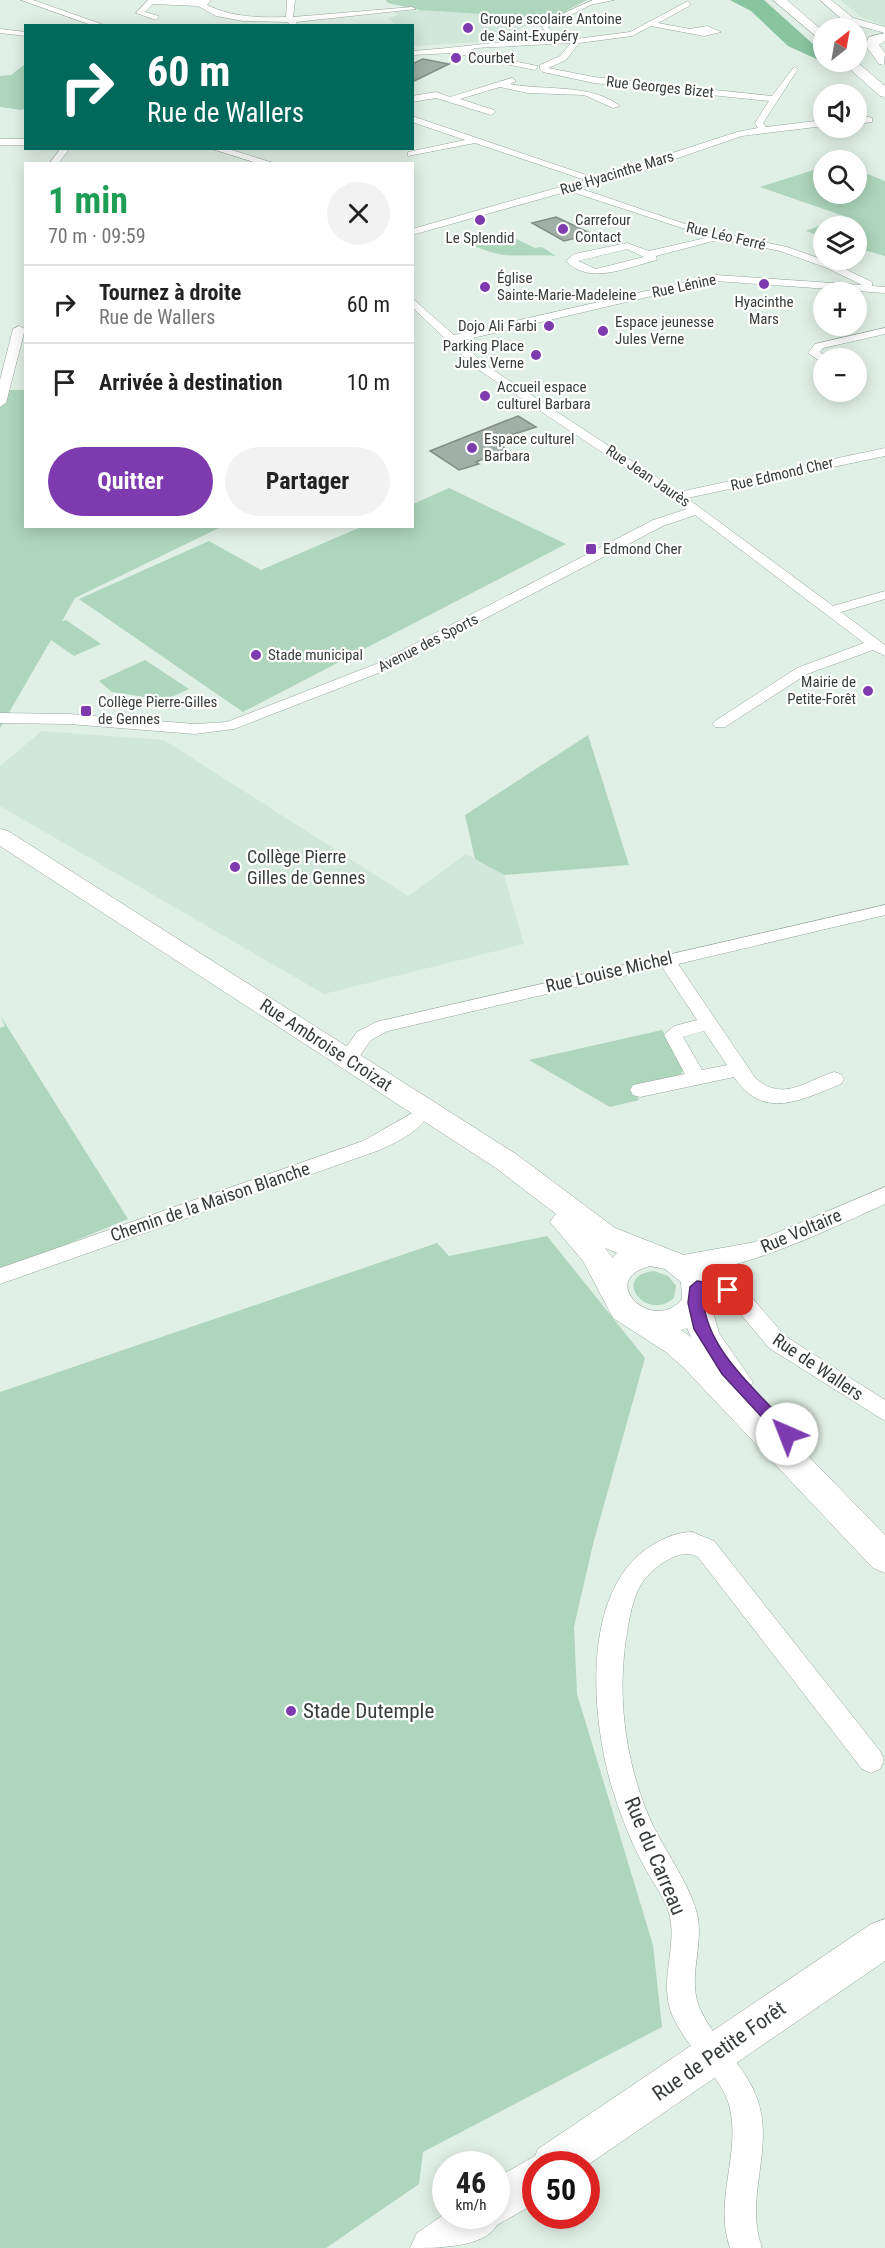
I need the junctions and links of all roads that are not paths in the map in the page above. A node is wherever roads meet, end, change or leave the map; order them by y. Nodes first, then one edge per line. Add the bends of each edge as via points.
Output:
1 (25, 0) edge
2 (291, 0) edge
3 (610, 0) edge
4 (668, 0) edge
5 (779, 0) edge
6 (794, 0) edge
7 (834, 0) edge
8 (152, 1) edge
9 (205, 2) edge
10 (820, 4) edge
11 (412, 9) dead end
12 (392, 10) junction
13 (156, 18) dead end
14 (816, 18) edge
15 (832, 18) edge
16 (250, 22) edge
17 (292, 22) edge
18 (390, 23) dead end
19 (97, 24) edge
20 (651, 24) junction
21 (813, 29) edge
22 (885, 29) edge
23 (693, 30) dead end
24 (0, 31) edge
25 (24, 34) edge
26 (885, 37) edge
27 (556, 40) junction
28 (576, 41) junction
29 (414, 51) edge
30 (459, 52) junction
31 (867, 53) edge
32 (867, 58) edge
33 (884, 62) edge
34 (540, 69) junction
35 (794, 69) dead end
36 (861, 72) edge
37 (885, 77) edge
38 (594, 80) junction
39 (501, 85) junction
40 (578, 92) junction
41 (885, 93) edge
42 (414, 98) edge
43 (452, 99) junction
44 (775, 99) junction
45 (616, 106) dead end
46 (491, 112) dead end
47 (414, 120) edge
48 (424, 123) junction
49 (813, 124) edge
50 (414, 126) edge
51 (763, 129) junction
52 (478, 140) junction
53 (0, 142) edge
54 (24, 142) edge
55 (448, 148) junction
56 (64, 150) edge
57 (220, 150) edge
58 (458, 153) dead end
59 (411, 154) dead end
60 (55, 162) edge
61 (266, 162) edge
62 (596, 181) junction
63 (569, 188) junction
64 (414, 231) edge
65 (722, 236) junction
66 (650, 254) junction
67 (884, 290) edge
68 (414, 303) edge
69 (18, 328) edge
70 (885, 331) edge
71 (452, 339) junction
72 (817, 348) edge
73 (0, 403) edge
74 (885, 452) edge
75 (678, 496) junction
76 (697, 510) junction
77 (885, 595) edge
78 (831, 611) junction
79 (880, 648) edge
80 (0, 718) edge
81 (44, 719) junction
82 (720, 724) dead end
83 (0, 726) edge
84 (0, 837) edge
85 (0, 850) edge
86 (885, 910) edge
87 (666, 959) junction
88 (709, 1023) junction
89 (347, 1059) junction
90 (739, 1069) junction
91 (697, 1078) junction
92 (834, 1079) dead end
93 (640, 1090) dead end
94 (416, 1118) junction
95 (885, 1195) edge
96 (650, 1256) junction
97 (679, 1263) junction
98 (0, 1276) edge
99 (611, 1281) junction
100 (696, 1295) junction
101 (642, 1321) junction
102 (885, 1412) edge
103 (885, 1535) edge
104 (885, 1558) edge
105 (871, 1760) dead end
106 (885, 1938) edge
107 (715, 2056) junction
108 (572, 2151) edge
109 (460, 2229) edge
110 (432, 2248) edge
111 (746, 2248) edge

1 - 19 street
2 - 17 street via 288,7
3 - 27 street via 588,3 543,26
4 - 20 street via 688,3
5 - 21 highway
6 - 14 highway
7 - 22 main road via 852,17
8 - 9 street
8 - 13 street via 140,13
9 - 16 street via 210,12
10 - 15 highway
10 - 22 main road via 846,19
11 - 12 street
12 - 17 street
12 - 18 street via 395,15 387,18
16 - 17 street
20 - 23 street
20 - 28 street via 634,34
24 - 25 street
26 - 33 highway via 874,40 872,45
27 - 28 street
27 - 30 street via 474,46
28 - 34 street via 562,59
29 - 30 street
30 - 34 street, Rue Georges Bizet
31 - 33 highway
32 - 37 highway
34 - 38 street, Rue Georges Bizet
34 - 39 street
35 - 44 street
36 - 41 highway
38 - 40 street
38 - 44 street, Rue Georges Bizet
39 - 40 street
39 - 43 street
40 - 45 street
42 - 43 street via 432,94
43 - 46 street
44 - 51 street via 759,123
47 - 48 street
48 - 50 street
48 - 52 street
49 - 51 street, Rue Hyacinthe Mars
51 - 62 street, Rue Hyacinthe Mars
52 - 55 street
52 - 62 street
53 - 54 street
55 - 58 street
55 - 59 street
56 - 60 street
57 - 61 street
62 - 63 street, Rue Hyacinthe Mars
63 - 64 street, Rue Hyacinthe Mars
63 - 65 street, Rue Léo Ferré
65 - 66 street
65 - 67 street, Rue Léo Ferré via 798,254
66 - 66 street via 653,256 649,260 596,272 571,260 624,246
67 - 71 street, Rue Lénine via 716,278
68 - 71 street, Rue Jean Jaurès
69 - 73 street
70 - 72 street
71 - 75 street, Rue Jean Jaurès via 480,366
74 - 75 street, Rue Edmond Cher
75 - 76 street, Rue Jean Jaurès
76 - 78 street, Rue Jean Jaurès
76 - 81 street, Avenue des Sports via 658,523 381,667 235,724 195,729
77 - 78 street
78 - 79 street, Rue Jean Jaurès
79 - 82 street via 802,671
80 - 81 street, Avenue des Sports
81 - 83 street
84 - 89 main road, Rue Ambroise Croizat
85 - 94 main road, Rue Ambroise Croizat
86 - 87 street, Rue Louise Michel
87 - 88 street
87 - 89 street, Rue Louise Michel via 383,1026 364,1036
88 - 90 street
88 - 91 street via 673,1035
89 - 96 main road, Rue Ambroise Croizat via 506,1161 605,1236
90 - 91 street
90 - 92 street via 753,1089 770,1098 787,1097
91 - 93 street
94 - 98 street, Chemin de la Maison Blanche via 390,1137 363,1149
94 - 99 main road, Rue Ambroise Croizat via 506,1175 558,1217 584,1242
95 - 97 street, Rue Voltaire via 750,1252 707,1262
96 - 97 main road
96 - 99 main road via 625,1263
97 - 100 main road via 689,1271
99 - 101 main road via 618,1305
100 - 101 main road via 689,1312 677,1319 664,1323
100 - 102 street, Rue de Wallers via 728,1290 742,1297 777,1342
100 - 103 main road via 699,1325 728,1370
101 - 104 main road via 695,1359
105 - 107 street, Rue du Carreau via 706,1549 690,1541 679,1542 637,1569 618,1610 614,1632 608,1690 612,1730 638,1823 682,1910 680,1981 684,2007
106 - 107 main road, Rue de Petite Forêt
107 - 108 main road, Rue de Petite Forêt
107 - 111 street, Rue du Carreau via 745,2109 747,2145 739,2227
109 - 110 main road

